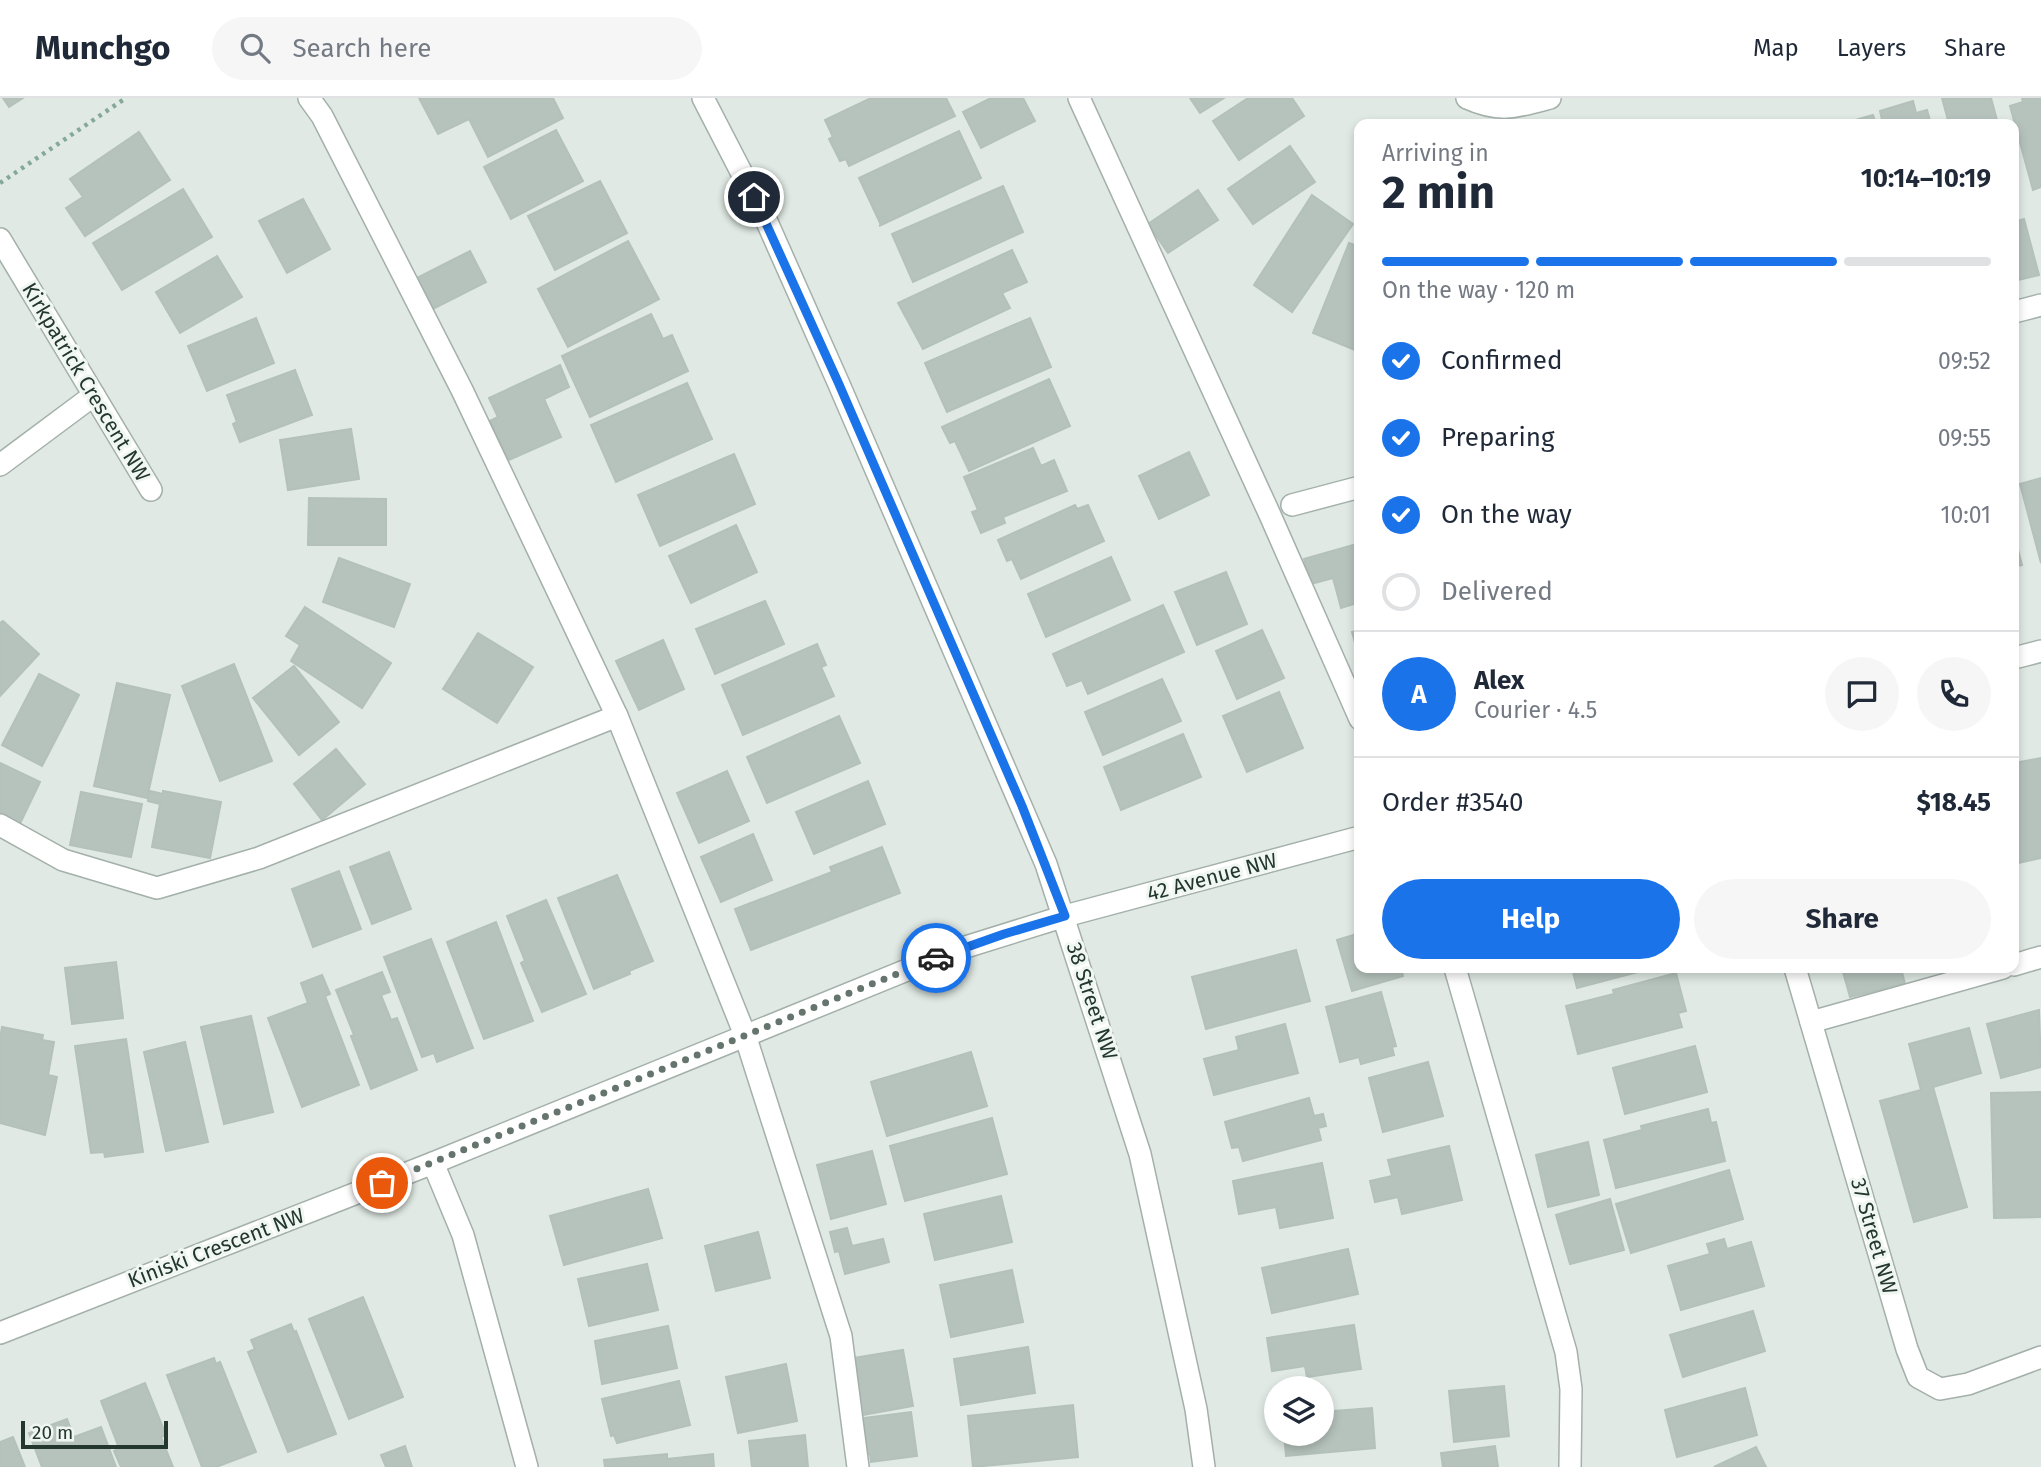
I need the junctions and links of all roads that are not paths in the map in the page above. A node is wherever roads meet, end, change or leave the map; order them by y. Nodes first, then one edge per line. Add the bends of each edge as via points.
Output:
1 (309, 98) edge
2 (703, 98) edge
3 (1079, 98) edge
4 (1468, 98) edge
5 (1550, 98) edge
6 (0, 239) edge
7 (2041, 305) edge
8 (2019, 311) edge
9 (94, 395) junction
10 (0, 465) edge
11 (1354, 488) edge
12 (150, 490) dead end
13 (1292, 505) dead end
14 (2041, 651) edge
15 (2019, 657) edge
16 (1354, 705) edge
17 (617, 716) junction
18 (0, 825) edge
19 (1354, 839) edge
20 (1065, 916) junction
21 (2041, 957) edge
22 (2019, 964) edge
23 (1456, 973) edge
24 (1796, 973) edge
25 (1985, 973) edge
26 (1811, 1022) junction
27 (745, 1035) junction
28 (433, 1163) junction
29 (0, 1333) edge
30 (2041, 1357) edge
31 (526, 1466) edge
32 (858, 1467) edge
33 (1204, 1467) edge
34 (1570, 1467) edge

1 - 17 street via 462,390
2 - 20 street, 38 Street NW via 833,370
3 - 16 street
4 - 5 street via 1494,108
6 - 9 street, Kirkpatrick Crescent NW
7 - 8 street
9 - 10 street
9 - 12 street, Kirkpatrick Crescent NW
11 - 13 street
14 - 15 street
17 - 18 street via 259,858 157,888 63,860
17 - 27 street
19 - 20 street, 42 Avenue NW
20 - 27 street, Kiniski Crescent NW via 956,950
20 - 33 street, 38 Street NW via 1140,1154
21 - 22 street
23 - 34 street via 1566,1352 1571,1389
24 - 26 street, 37 Street NW
25 - 26 street
26 - 30 street, 37 Street NW via 1918,1377 1940,1390
27 - 28 street, Kiniski Crescent NW
27 - 32 street via 841,1336
28 - 29 street, Kiniski Crescent NW
28 - 31 street via 463,1235

